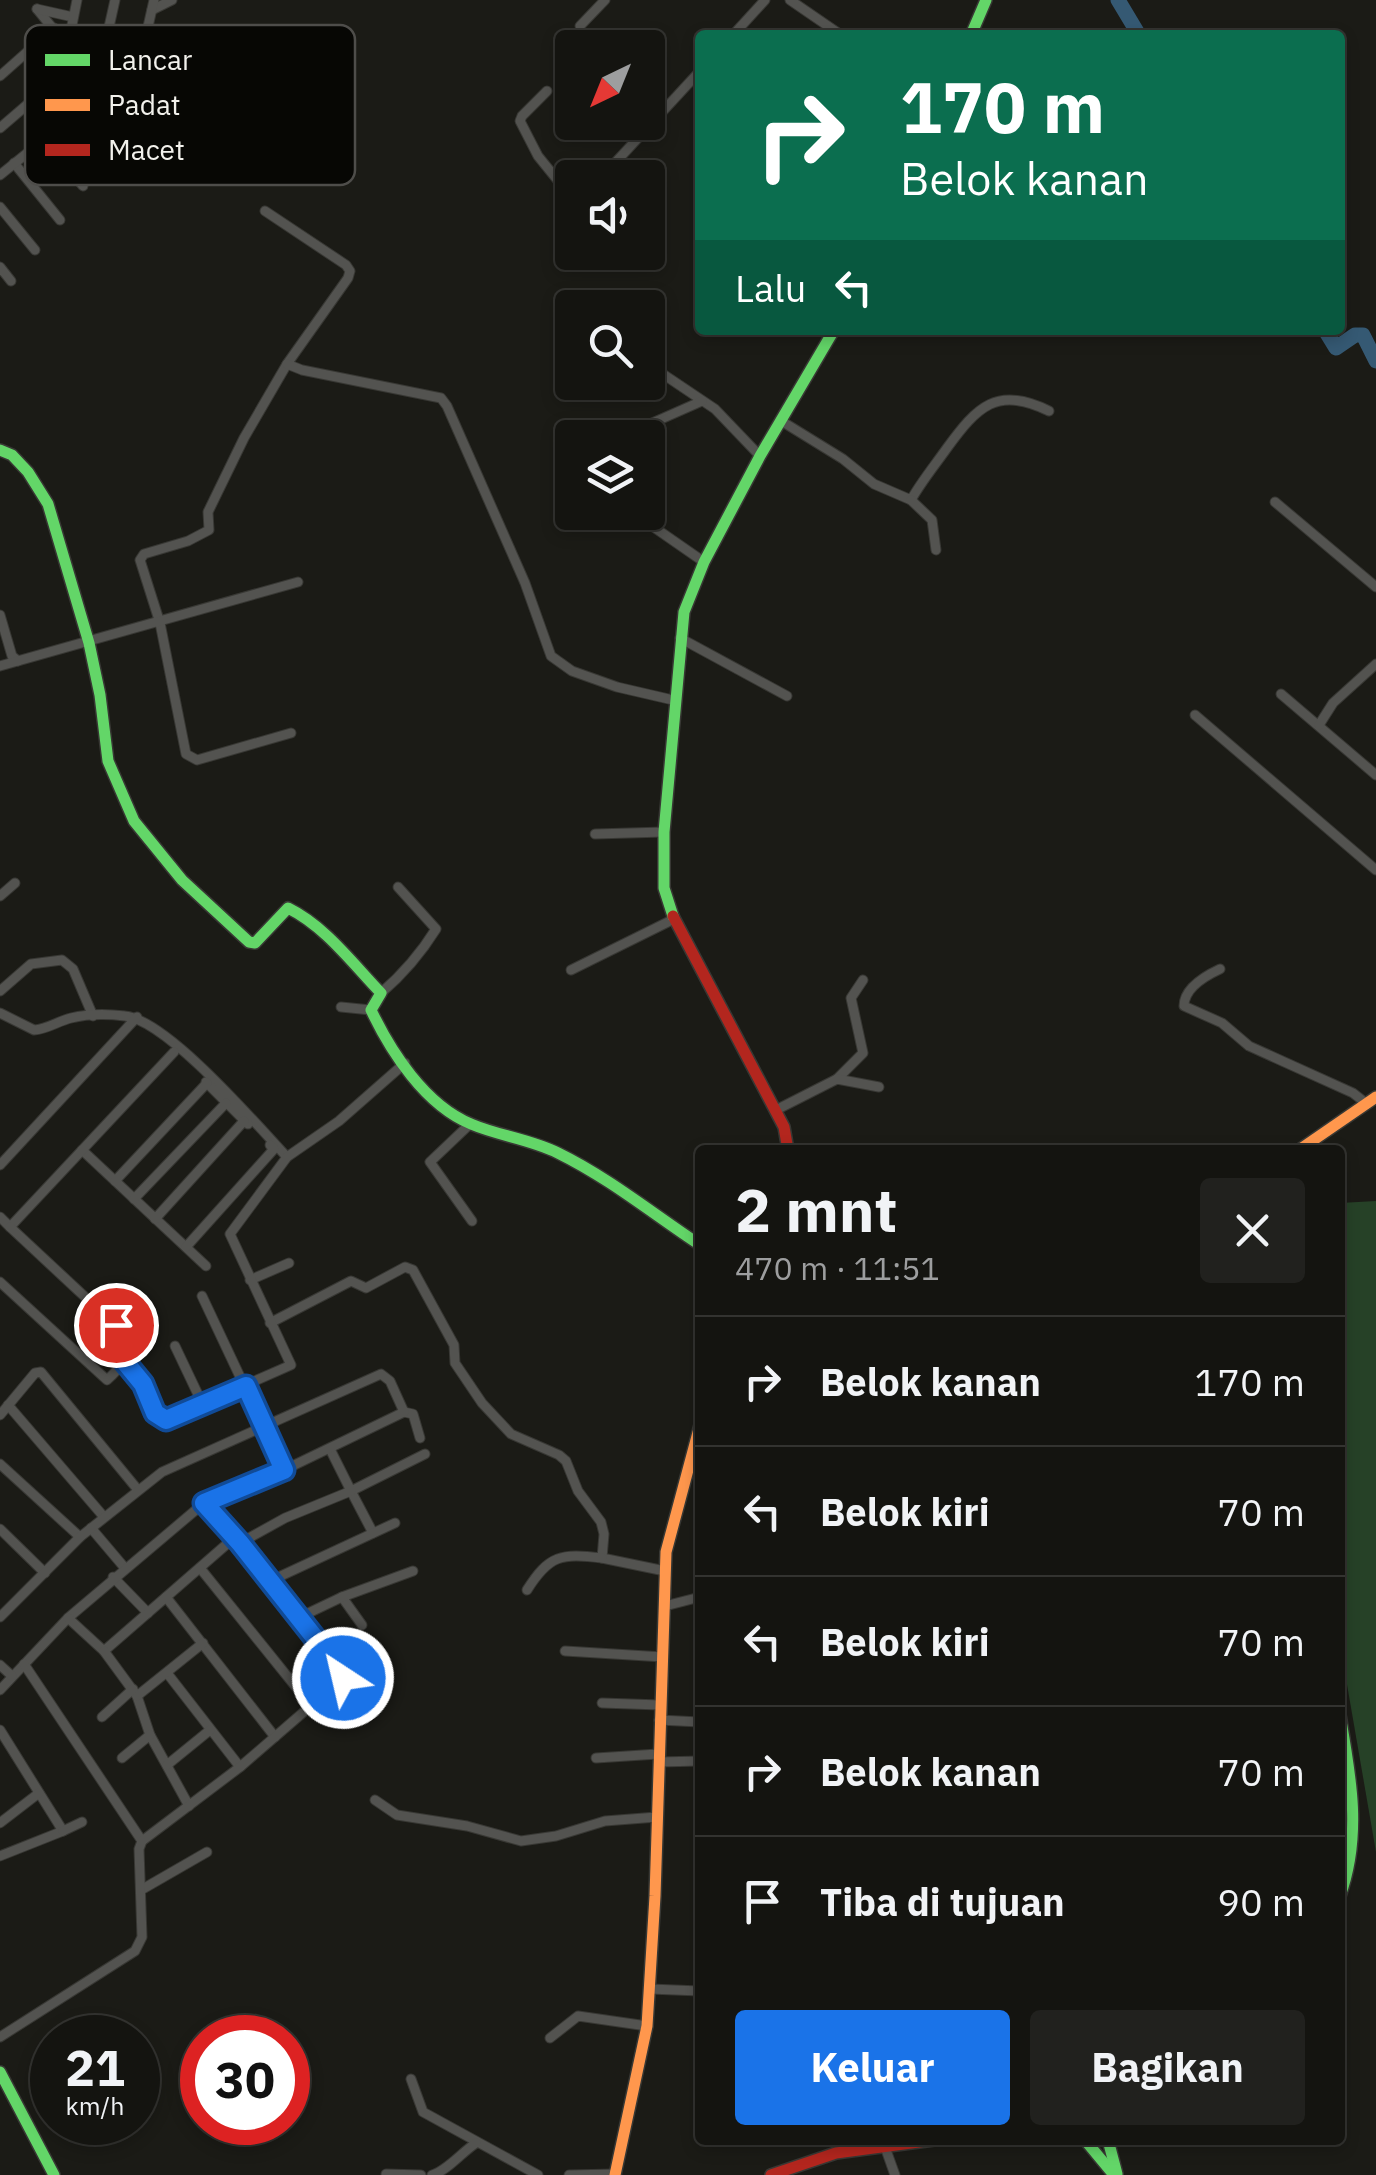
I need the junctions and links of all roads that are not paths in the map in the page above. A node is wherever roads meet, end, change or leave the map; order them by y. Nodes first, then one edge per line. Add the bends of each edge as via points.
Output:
1 (77, 0) edge
2 (115, 0) edge
3 (172, 0) edge
4 (605, 0) edge
5 (765, 0) edge
6 (790, 0) edge
7 (806, 0) edge
8 (986, 0) edge
9 (153, 5) edge
10 (812, 16) junction
11 (73, 17) junction
12 (51, 25) edge
13 (72, 25) edge
14 (109, 25) edge
15 (580, 26) dead end
16 (738, 30) edge
17 (833, 30) edge
18 (973, 30) edge
19 (25, 55) edge
20 (0, 76) edge
21 (695, 76) edge
22 (547, 91) dead end
23 (25, 106) edge
24 (0, 128) edge
25 (25, 154) edge
26 (618, 160) edge
27 (14, 163) junction
28 (0, 175) edge
29 (25, 177) edge
30 (555, 177) edge
31 (32, 185) edge
32 (0, 206) edge
33 (265, 211) dead end
34 (60, 220) dead end
35 (35, 250) dead end
36 (0, 267) edge
37 (11, 280) dead end
38 (831, 335) edge
39 (287, 364) junction
40 (665, 376) edge
41 (702, 401) junction
42 (1049, 411) dead end
43 (659, 420) edge
44 (783, 422) junction
45 (0, 450) edge
46 (760, 456) junction
47 (910, 500) junction
48 (1274, 502) dead end
49 (658, 530) edge
50 (936, 550) dead end
51 (704, 562) junction
52 (298, 582) dead end
53 (1376, 587) edge
54 (0, 616) edge
55 (160, 623) junction
56 (680, 638) junction
57 (90, 643) junction
58 (18, 661) junction
59 (1376, 664) edge
60 (0, 666) edge
61 (1281, 694) dead end
62 (786, 696) dead end
63 (674, 700) junction
64 (1196, 715) dead end
65 (1319, 724) junction
66 (291, 734) dead end
67 (1376, 775) edge
68 (664, 832) junction
69 (596, 834) dead end
70 (1376, 870) edge
71 (15, 883) dead end
72 (398, 887) dead end
73 (0, 896) edge
74 (674, 919) junction
75 (572, 970) dead end
76 (1220, 970) dead end
77 (863, 980) dead end
78 (0, 991) edge
79 (380, 993) junction
80 (342, 1008) dead end
81 (371, 1010) junction
82 (0, 1013) edge
83 (93, 1016) junction
84 (137, 1018) junction
85 (175, 1050) junction
86 (405, 1063) junction
87 (837, 1079) junction
88 (207, 1083) junction
89 (879, 1087) dead end
90 (1371, 1100) edge
91 (226, 1103) junction
92 (776, 1110) junction
93 (244, 1120) junction
94 (471, 1124) junction
95 (787, 1145) edge
96 (1306, 1145) edge
97 (82, 1150) junction
98 (287, 1157) junction
99 (0, 1165) edge
100 (115, 1181) junction
101 (134, 1199) junction
102 (0, 1217) edge
103 (155, 1219) junction
104 (472, 1222) dead end
105 (10, 1226) junction
106 (695, 1241) edge
107 (186, 1247) junction
108 (289, 1263) dead end
109 (206, 1266) dead end
110 (250, 1280) junction
111 (0, 1282) edge
112 (202, 1296) dead end
113 (270, 1323) junction
114 (175, 1346) dead end
115 (125, 1362) junction
116 (246, 1386) junction
117 (8, 1405) junction
118 (203, 1405) junction
119 (404, 1412) junction
120 (0, 1415) edge
121 (264, 1428) junction
122 (420, 1438) dead end
123 (330, 1448) junction
124 (695, 1453) edge
125 (424, 1454) dead end
126 (0, 1464) edge
127 (284, 1470) junction
128 (138, 1490) junction
129 (351, 1491) junction
130 (204, 1503) junction
131 (104, 1517) junction
132 (395, 1524) dead end
133 (91, 1528) junction
134 (0, 1529) edge
135 (373, 1533) junction
136 (80, 1537) junction
137 (237, 1540) junction
138 (602, 1558) junction
139 (124, 1567) junction
140 (200, 1568) junction
141 (413, 1571) dead end
142 (665, 1571) junction
143 (45, 1573) junction
144 (113, 1577) junction
145 (270, 1581) junction
146 (527, 1590) dead end
147 (342, 1597) junction
148 (166, 1598) junction
149 (695, 1598) edge
150 (665, 1606) junction
151 (2, 1610) edge
152 (148, 1613) junction
153 (68, 1618) junction
154 (298, 1618) junction
155 (362, 1625) dead end
156 (203, 1643) junction
157 (104, 1651) junction
158 (564, 1652) dead end
159 (663, 1657) junction
160 (0, 1664) edge
161 (24, 1664) junction
162 (166, 1674) junction
163 (12, 1676) junction
164 (0, 1690) edge
165 (135, 1693) junction
166 (602, 1702) dead end
167 (660, 1705) junction
168 (312, 1708) junction
169 (102, 1716) dead end
170 (659, 1720) junction
171 (695, 1722) edge
172 (0, 1730) edge
173 (210, 1730) junction
174 (150, 1735) junction
175 (275, 1737) junction
176 (1345, 1745) edge
177 (122, 1758) dead end
178 (596, 1758) dead end
179 (658, 1758) junction
180 (695, 1760) edge
181 (167, 1765) junction
182 (240, 1767) junction
183 (39, 1792) junction
184 (375, 1800) dead end
185 (189, 1806) junction
186 (656, 1816) junction
187 (82, 1822) dead end
188 (0, 1823) edge
189 (63, 1831) junction
190 (142, 1842) junction
191 (207, 1852) dead end
192 (0, 1856) edge
193 (1345, 1871) edge
194 (141, 1890) junction
195 (650, 1989) junction
196 (695, 1991) edge
197 (648, 2026) junction
198 (0, 2037) edge
199 (550, 2038) dead end
200 (0, 2072) edge
201 (411, 2079) dead end
202 (476, 2143) junction
203 (899, 2145) edge
204 (1089, 2145) edge
205 (1109, 2145) edge
206 (885, 2147) junction
207 (386, 2174) edge
208 (615, 2174) edge
209 (54, 2175) edge
210 (421, 2175) edge
211 (432, 2175) edge
212 (538, 2175) edge
213 (569, 2175) edge
214 (771, 2175) edge
215 (895, 2175) edge
216 (1116, 2175) edge

1 - 11 street
2 - 14 street
3 - 9 street
4 - 15 street
5 - 16 street
6 - 10 street
7 - 10 street
8 - 18 main road
10 - 17 street
11 - 12 street via 37,9
11 - 13 street
19 - 20 street
21 - 26 street
22 - 30 street via 522,116 522,125
23 - 24 street
25 - 27 street
27 - 28 street
27 - 29 street
31 - 34 street
32 - 35 street
33 - 39 street via 350,271
36 - 37 street
38 - 44 main road
39 - 55 street via 208,512 209,530 140,557
39 - 63 street via 440,398 551,656 572,671
40 - 41 street
41 - 43 street
41 - 46 street
42 - 47 street via 1018,398 978,410
44 - 46 main road
44 - 47 street via 874,484
45 - 57 main road via 12,454 48,504
46 - 51 main road
47 - 50 street via 932,520
48 - 53 street
49 - 51 street
51 - 56 main road
52 - 55 street
54 - 58 street
55 - 57 street
55 - 66 street via 189,758
56 - 62 street
56 - 63 main road
57 - 58 street
57 - 79 main road via 108,761 134,821 156,851 248,942 262,938 282,912 295,910
58 - 60 street
59 - 65 street
61 - 65 street
63 - 68 main road
64 - 70 street
65 - 67 street
68 - 69 street
68 - 74 main road via 664,888
71 - 73 street
72 - 79 street via 436,929
74 - 75 street
74 - 92 main road
76 - 90 street via 1201,978 1184,1006 1222,1023 1249,1046
77 - 87 street via 851,998 862,1053
78 - 83 street via 31,964 62,960 73,969
79 - 81 main road
80 - 81 street
81 - 86 main road
82 - 83 street via 34,1030
83 - 84 street
84 - 85 street
84 - 99 street
85 - 88 street
85 - 97 street
85 - 98 street
86 - 94 main road via 444,1108
86 - 98 street
87 - 89 street
87 - 92 street
88 - 91 street
88 - 100 street
90 - 96 main road
91 - 93 street
91 - 101 street
92 - 95 main road
93 - 103 street
93 - 107 street via 274,1149
94 - 104 street via 430,1162
94 - 106 main road via 560,1154
97 - 100 street
97 - 105 street
98 - 110 street via 230,1234
100 - 101 street
101 - 103 street
102 - 105 street
103 - 107 street
105 - 115 street via 128,1337
107 - 109 street
108 - 110 street
110 - 113 street
111 - 115 street via 107,1380
112 - 116 street
113 - 116 street via 290,1365
113 - 138 street via 351,1281 366,1288 405,1267 413,1270 482,1404 511,1434 566,1461 600,1522
114 - 118 street
115 - 118 street via 166,1420
116 - 118 street
116 - 121 street
117 - 120 street
117 - 128 street via 42,1372
117 - 131 street
119 - 121 street via 381,1374
119 - 122 street via 413,1414
119 - 123 street
121 - 127 street
121 - 128 street via 162,1472
123 - 127 street
123 - 129 street
124 - 142 main road
125 - 129 street
126 - 136 street
127 - 130 street
128 - 131 street
129 - 135 street
129 - 137 street
130 - 137 street
130 - 139 street
131 - 133 street
132 - 135 street
133 - 136 street
133 - 139 street
134 - 143 street
135 - 145 street
136 - 143 street
137 - 140 street
137 - 145 street
138 - 142 street
138 - 146 street via 569,1554 542,1565
139 - 144 street
140 - 148 street
140 - 168 street
141 - 147 street
142 - 150 main road
143 - 151 street
144 - 152 street
144 - 153 street
145 - 154 street
147 - 154 street
147 - 155 street
148 - 152 street
148 - 156 street
149 - 150 street
150 - 159 main road
152 - 157 street
153 - 157 street
153 - 161 street
154 - 168 street via 343,1674
156 - 162 street
156 - 175 street
157 - 165 street
158 - 159 street
159 - 167 main road
160 - 163 street
161 - 163 street
161 - 190 street
162 - 165 street
162 - 173 street
163 - 164 street
165 - 169 street
165 - 174 street
166 - 167 street
167 - 170 main road
168 - 175 street
170 - 171 street
170 - 179 main road
172 - 183 street
173 - 181 street
173 - 182 street
174 - 177 street
174 - 181 street
175 - 182 street
176 - 193 main road via 1354,1826
178 - 179 street
179 - 180 street
179 - 186 main road
181 - 185 street
182 - 185 street
183 - 188 street
183 - 189 street
184 - 186 street via 397,1815 522,1841
185 - 190 street
186 - 195 main road
187 - 189 street
189 - 192 street
190 - 194 street
191 - 194 street
194 - 198 street via 138,1948
195 - 196 street
195 - 197 main road
197 - 199 street via 578,2016
197 - 208 main road
200 - 209 main road
201 - 202 street via 423,2112
202 - 211 street
202 - 212 street
203 - 206 main road
204 - 216 main road
205 - 216 main road
206 - 214 main road via 809,2160
206 - 215 street
207 - 210 street
208 - 213 street

